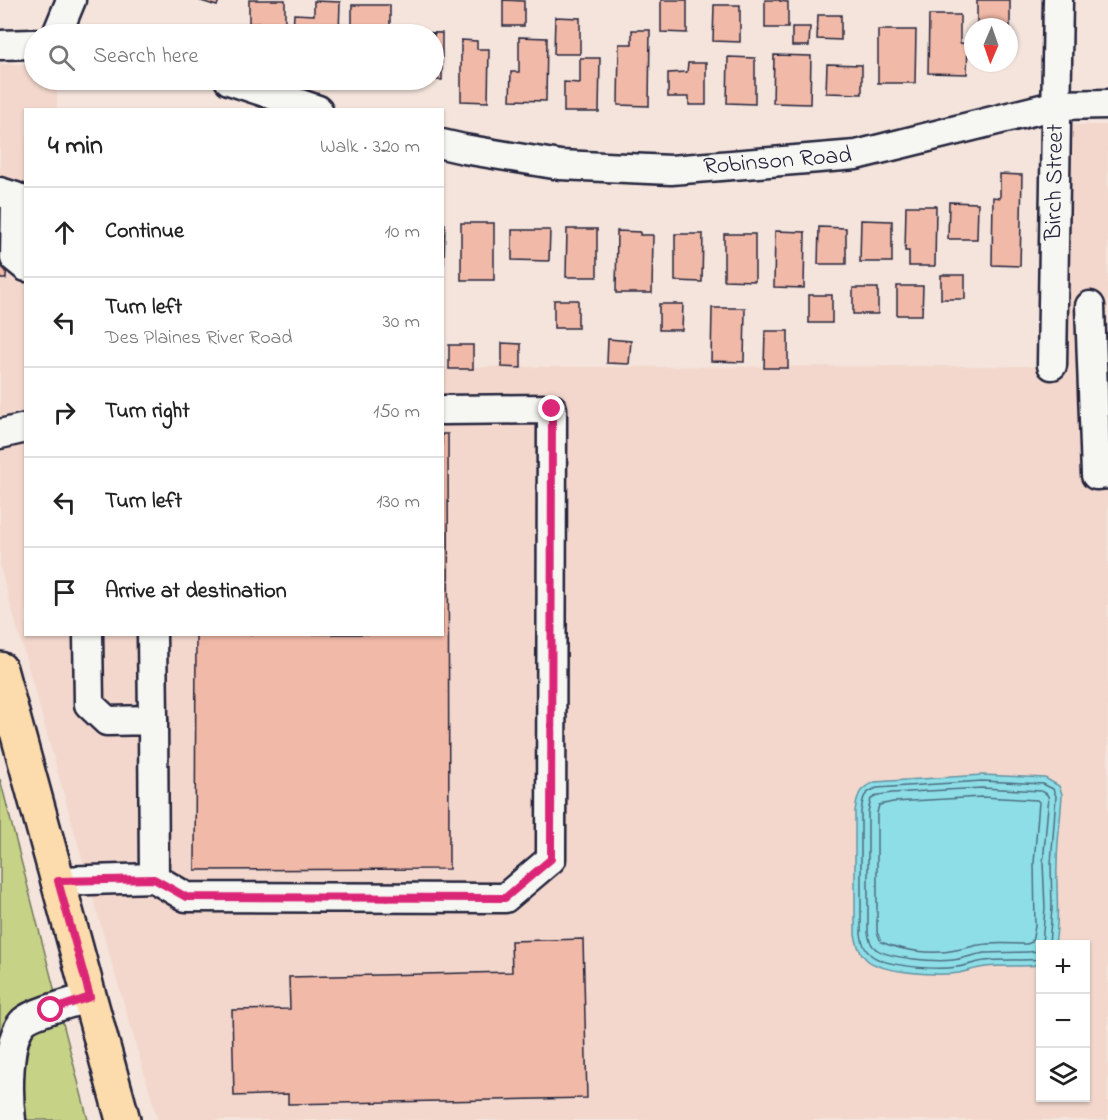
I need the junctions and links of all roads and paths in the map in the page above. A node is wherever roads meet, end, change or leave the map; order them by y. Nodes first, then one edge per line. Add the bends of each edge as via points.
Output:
1 (71, 0) edge
2 (1058, 0) edge
3 (61, 24) edge
4 (24, 44) edge
5 (0, 45) edge
6 (259, 90) edge
7 (1108, 104) edge
8 (1057, 105) junction
9 (312, 108) edge
10 (444, 144) edge
11 (0, 192) edge
12 (24, 265) edge
13 (1099, 305) edge
14 (1053, 306) junction
15 (1052, 365) dead end
16 (444, 410) edge
17 (24, 428) edge
18 (0, 434) edge
19 (1108, 474) edge
20 (88, 636) edge
21 (152, 636) edge
22 (0, 669) edge
23 (153, 720) junction
24 (154, 879) junction
25 (58, 881) junction
26 (90, 997) junction
27 (11, 1120) edge
28 (123, 1120) edge

1 - 3 street
2 - 8 street, Birch Street
4 - 5 street
6 - 9 street
7 - 8 street, Robinson Road
8 - 10 street, Robinson Road via 856,155 671,170 560,165
8 - 14 street, Birch Street
11 - 12 street via 16,197 15,258
13 - 14 street
13 - 19 street via 1096,474
14 - 15 street, Birch Street
16 - 24 street via 552,409 551,859 505,898 186,897
17 - 18 street
20 - 23 street via 89,704 107,721
21 - 23 street
22 - 25 main road
23 - 24 street
24 - 25 street
25 - 26 main road
26 - 27 street via 25,1020 17,1030 10,1066
26 - 28 main road

